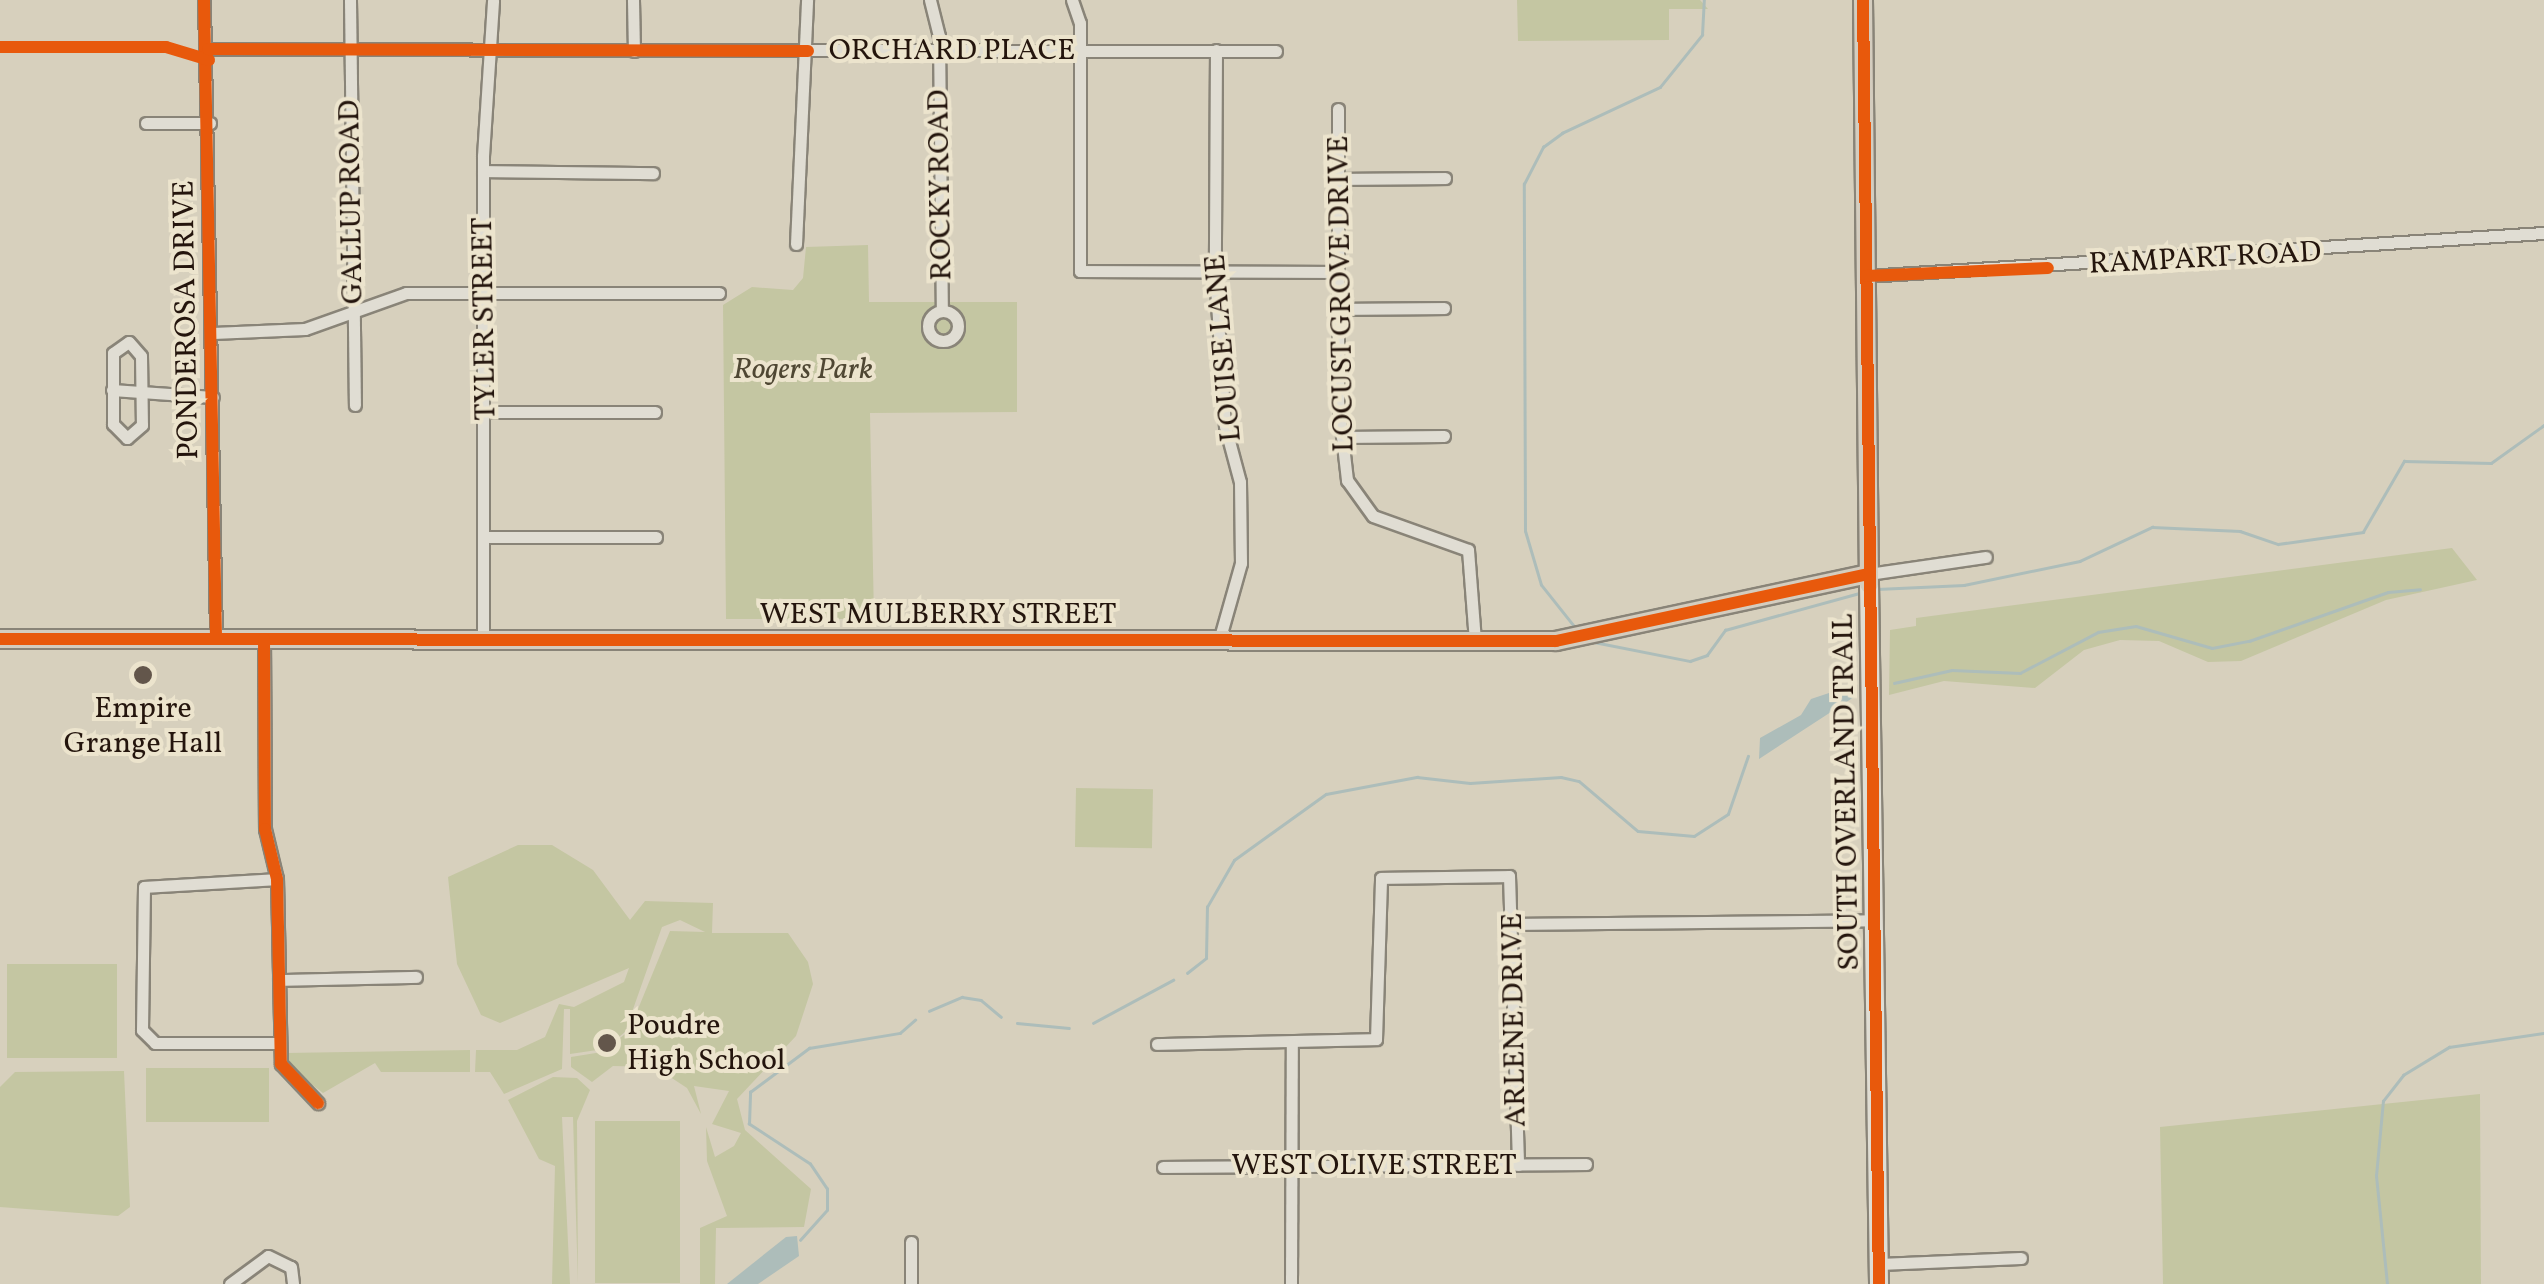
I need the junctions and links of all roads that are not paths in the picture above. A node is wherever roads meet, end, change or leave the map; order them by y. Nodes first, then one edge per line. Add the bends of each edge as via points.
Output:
1 (204, 0) edge
2 (350, 0) edge
3 (493, 0) edge
4 (632, 0) edge
5 (807, 0) edge
6 (930, 0) edge
7 (1072, 0) edge
8 (1863, 0) edge
9 (208, 49) junction
10 (350, 49) junction
11 (493, 50) junction
12 (939, 50) junction
13 (1216, 50) junction
14 (1276, 50) dead end
15 (634, 51) junction
16 (808, 51) junction
17 (1080, 51) junction
18 (1338, 109) dead end
19 (210, 123) junction
20 (146, 124) dead end
21 (483, 171) junction
22 (654, 172) dead end
23 (1445, 178) dead end
24 (1338, 179) junction
25 (2544, 233) edge
26 (796, 244) dead end
27 (1215, 272) junction
28 (1337, 272) junction
29 (1866, 276) junction
30 (486, 292) junction
31 (720, 292) dead end
32 (1444, 308) dead end
33 (1337, 309) junction
34 (354, 310) junction
35 (942, 310) dead end
36 (212, 333) junction
37 (112, 390) junction
38 (141, 390) junction
39 (214, 396) junction
40 (355, 405) dead end
41 (486, 412) junction
42 (656, 412) dead end
43 (1444, 436) dead end
44 (1342, 437) junction
45 (488, 537) junction
46 (656, 538) dead end
47 (1986, 558) dead end
48 (1869, 585) junction
49 (0, 639) edge
50 (216, 639) junction
51 (264, 640) junction
52 (483, 640) junction
53 (1219, 640) junction
54 (1475, 641) junction
55 (276, 879) junction
56 (1875, 920) junction
57 (1514, 924) junction
58 (416, 977) dead end
59 (279, 980) junction
60 (279, 1043) junction
61 (1157, 1044) dead end
62 (1292, 1044) junction
63 (318, 1103) dead end
64 (1586, 1164) dead end
65 (1518, 1165) junction
66 (1294, 1166) junction
67 (1163, 1167) dead end
68 (911, 1242) dead end
69 (2021, 1258) dead end
70 (1879, 1264) junction
71 (230, 1284) edge
72 (294, 1284) edge
73 (911, 1284) edge
74 (1290, 1284) edge
75 (1879, 1284) edge

1 - 9 street, PONDEROSA DRIVE
2 - 10 street, GALLUP ROAD
3 - 11 street, TYLER STREET
4 - 15 street
5 - 16 street
6 - 12 street, ROCKY ROAD
7 - 17 street
8 - 29 main road, SOUTH OVERLAND TRAIL
9 - 10 street, ORCHARD PLACE
9 - 19 street, PONDEROSA DRIVE
10 - 11 street, ORCHARD PLACE
10 - 34 street, GALLUP ROAD
11 - 15 street, ORCHARD PLACE
11 - 21 street, TYLER STREET
12 - 16 street, ORCHARD PLACE
12 - 17 street, ORCHARD PLACE
12 - 35 street, ROCKY ROAD
13 - 14 street, ORCHARD PLACE
13 - 17 street, ORCHARD PLACE
13 - 27 street, LOUISE LANE
15 - 16 street, ORCHARD PLACE
16 - 26 street via 794,158
17 - 27 street via 1080,271
18 - 24 street, LOCUST GROVE DRIVE
19 - 20 street
19 - 36 street, PONDEROSA DRIVE
21 - 22 street
21 - 30 street, TYLER STREET
23 - 24 street
24 - 28 street, LOCUST GROVE DRIVE
25 - 29 street, RAMPART ROAD
27 - 28 street
27 - 53 street, LOUISE LANE via 1224,426 1241,490 1241,571
28 - 33 street, LOCUST GROVE DRIVE
29 - 48 main road, SOUTH OVERLAND TRAIL
30 - 31 street
30 - 34 street via 396,294
30 - 41 street, TYLER STREET
32 - 33 street
33 - 44 street, LOCUST GROVE DRIVE
34 - 36 street via 305,329
34 - 40 street, GALLUP ROAD
36 - 39 street, PONDEROSA DRIVE
37 - 38 street
37 - 38 street via 113,354 125,342 140,351
37 - 38 street via 113,428 126,438 141,428
38 - 39 street
39 - 50 street, PONDEROSA DRIVE
41 - 42 street
41 - 45 street, TYLER STREET
43 - 44 street
44 - 54 street, LOCUST GROVE DRIVE via 1346,480 1362,508 1470,554
45 - 46 street
45 - 52 street, TYLER STREET
47 - 48 street, WEST MULBERRY STREET
48 - 54 main road, WEST MULBERRY STREET via 1591,636
48 - 56 main road, SOUTH OVERLAND TRAIL
49 - 50 main road, WEST MULBERRY STREET
50 - 51 main road, WEST MULBERRY STREET
51 - 52 main road, WEST MULBERRY STREET
51 - 55 street via 265,829
52 - 53 main road, WEST MULBERRY STREET
53 - 54 main road, WEST MULBERRY STREET
55 - 59 street
55 - 60 street via 144,887 142,1030 155,1043
56 - 57 street
56 - 70 main road, SOUTH OVERLAND TRAIL
57 - 62 street, ARLENE DRIVE via 1508,876 1381,878 1376,1039
57 - 65 street, ARLENE DRIVE
58 - 59 street
59 - 60 street
60 - 63 street via 287,1078
61 - 62 street
62 - 66 street
64 - 65 street, WEST OLIVE STREET
65 - 66 street, WEST OLIVE STREET
66 - 67 street, WEST OLIVE STREET
66 - 74 street
68 - 73 street
69 - 70 street
70 - 75 main road, SOUTH OVERLAND TRAIL
71 - 72 street via 268,1256 291,1267

